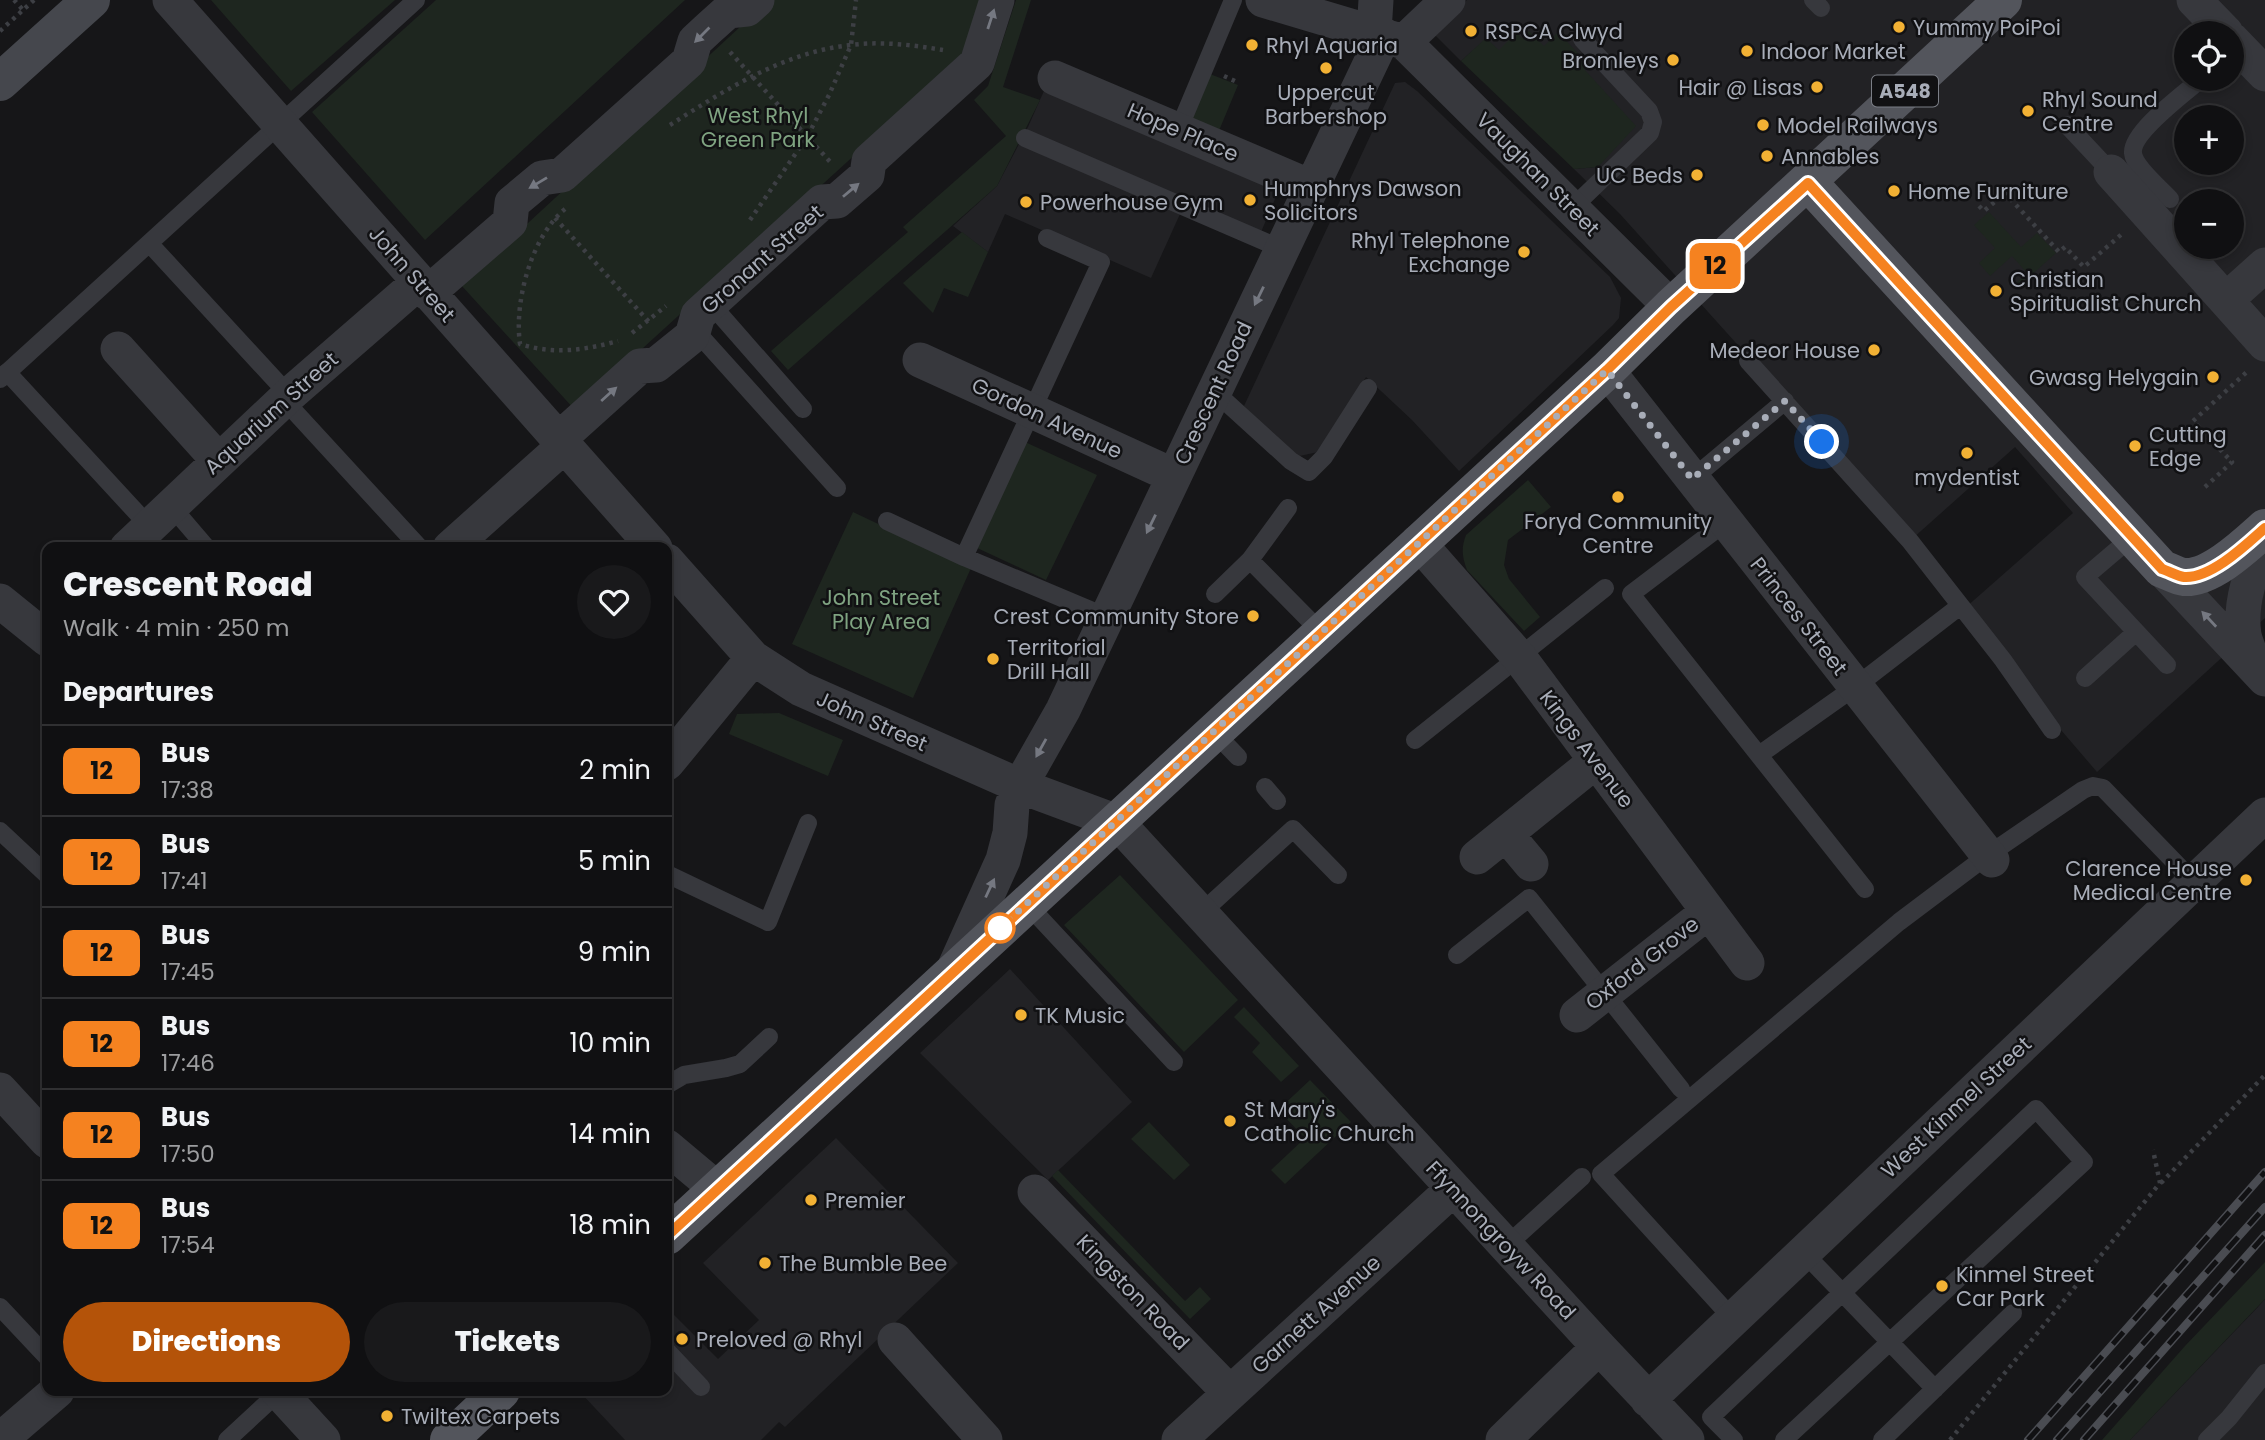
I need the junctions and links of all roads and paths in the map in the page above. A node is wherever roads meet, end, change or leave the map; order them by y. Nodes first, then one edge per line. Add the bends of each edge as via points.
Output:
1 (14, 0) edge
2 (34, 0) edge
3 (91, 0) edge
4 (170, 0) edge
5 (416, 0) edge
6 (856, 0) edge
7 (997, 0) edge
8 (1233, 0) edge
9 (1263, 0) edge
10 (1448, 0) edge
11 (2003, 0) edge
12 (2194, 0) edge
13 (23, 10) junction
14 (728, 10) edge
15 (2213, 21) edge
16 (1384, 27) edge
17 (0, 31) edge
18 (1582, 40) dead end
19 (851, 45) junction
20 (2244, 54) edge
21 (976, 63) junction
22 (2265, 74) edge
23 (751, 76) junction
24 (1055, 78) dead end
25 (0, 82) edge
26 (2188, 91) edge
27 (280, 124) junction
28 (2067, 125) dead end
29 (668, 127) dead end
30 (1178, 131) junction
31 (807, 137) junction
32 (1025, 138) dead end
33 (2111, 172) joint
34 (1808, 183) junction
35 (854, 187) junction
36 (1311, 187) junction
37 (529, 189) junction
38 (575, 200) dead end
39 (2159, 205) junction
40 (1979, 206) dead end
41 (1572, 208) junction
42 (555, 218) junction
43 (742, 229) dead end
44 (1047, 238) dead end
45 (149, 243) junction
46 (1282, 249) junction
47 (2265, 265) edge
48 (424, 288) junction
49 (675, 297) dead end
50 (2226, 300) junction
51 (1671, 307) junction
52 (648, 321) junction
53 (693, 327) junction
54 (631, 334) dead end
55 (621, 340) dead end
56 (118, 349) dead end
57 (2260, 355) edge
58 (920, 360) dead end
59 (1748, 361) dead end
60 (1607, 370) junction
61 (4, 376) edge
62 (1368, 388) dead end
63 (1214, 391) junction
64 (286, 397) junction
65 (1785, 401) junction
66 (803, 409) dead end
67 (1031, 410) junction
68 (561, 442) junction
69 (219, 461) junction
70 (1174, 476) junction
71 (1692, 479) junction
72 (2204, 487) dead end
73 (837, 488) dead end
74 (1288, 508) dead end
75 (887, 521) dead end
76 (1726, 522) junction
77 (149, 527) edge
78 (2265, 527) edge
79 (2132, 537) junction
80 (190, 542) edge
81 (415, 542) edge
82 (464, 542) edge
83 (650, 542) edge
84 (1418, 542) junction
85 (2265, 543) edge
86 (964, 557) junction
87 (1250, 560) junction
88 (672, 567) edge
89 (2162, 569) junction
90 (1605, 587) dead end
91 (1215, 594) dead end
92 (0, 601) edge
93 (1960, 606) junction
94 (1107, 617) junction
95 (42, 630) edge
96 (1321, 632) junction
97 (2136, 632) junction
98 (1519, 657) junction
99 (753, 658) junction
100 (2167, 665) dead end
101 (2260, 673) edge
102 (2085, 678) dead end
103 (1855, 687) junction
104 (2052, 730) dead end
105 (1415, 740) dead end
106 (1759, 755) junction
107 (672, 757) edge
108 (1596, 761) junction
109 (1020, 786) junction
110 (1265, 786) dead end
111 (1277, 801) dead end
112 (2265, 815) edge
113 (1117, 822) junction
114 (808, 823) dead end
115 (0, 831) edge
116 (1506, 834) junction
117 (1477, 857) dead end
118 (1990, 858) junction
119 (1531, 864) dead end
120 (42, 870) edge
121 (1338, 874) dead end
122 (672, 876) edge
123 (2194, 882) junction
124 (1865, 889) dead end
125 (1027, 904) junction
126 (1709, 912) junction
127 (1201, 913) junction
128 (1457, 956) dead end
129 (1747, 963) dead end
130 (952, 972) junction
131 (1604, 993) junction
132 (1577, 1015) dead end
133 (769, 1037) dead end
134 (1174, 1062) dead end
135 (2265, 1075) edge
136 (672, 1082) edge
137 (1681, 1089) dead end
138 (0, 1090) edge
139 (42, 1136) edge
140 (2153, 1150) dead end
141 (672, 1151) edge
142 (1582, 1177) dead end
143 (2160, 1184) junction
144 (718, 1189) junction
145 (1453, 1189) junction
146 (1035, 1192) dead end
147 (672, 1231) edge
148 (1506, 1245) junction
149 (1803, 1252) junction
150 (1842, 1292) junction
151 (0, 1307) edge
152 (2014, 1313) dead end
153 (1732, 1319) junction
154 (895, 1340) dead end
155 (1890, 1342) junction
156 (1599, 1347) junction
157 (42, 1352) edge
158 (672, 1357) edge
159 (2265, 1373) edge
160 (701, 1387) dead end
161 (1935, 1388) junction
162 (1230, 1393) junction
163 (51, 1396) edge
164 (275, 1396) edge
165 (283, 1396) edge
166 (496, 1396) edge
167 (2265, 1396) edge
168 (1648, 1400) junction
169 (2229, 1418) junction
170 (462, 1436) edge
171 (0, 1440) edge
172 (227, 1440) edge
173 (323, 1440) edge
174 (985, 1440) edge
175 (1180, 1440) edge
176 (1503, 1440) edge
177 (1687, 1440) edge
178 (1734, 1440) edge
179 (1784, 1440) edge
180 (1882, 1440) edge
181 (1950, 1440) edge
182 (2207, 1440) edge

1 - 13 path
2 - 13 path
3 - 25 main road
4 - 27 street, John Street
5 - 27 lane
6 - 19 path
21 -> 7 street
8 - 30 lane
9 - 16 street
10 - 16 street
11 - 34 main road, A548
12 - 15 street
13 - 17 path
14 - 23 path
14 -> 37 street via 695,41 689,61 562,175 542,178
16 - 36 street, Crescent Road
16 - 41 street, Vaughan Street
18 - 41 lane via 1649,111 1653,122 1650,133
19 - 21 path via 907,44 960,52
19 - 23 path via 794,59
19 - 31 path
20 - 22 street
21 - 35 street via 869,161 867,175
23 - 29 path
23 - 31 path
24 - 30 street, Hope Place
26 - 39 lane via 2138,135 2133,152
27 - 45 lane
27 - 48 street, John Street
28 - 33 lane
30 - 36 street, Hope Place
31 - 35 path
31 - 43 path
32 - 46 lane
33 - 39 street
34 - 51 main road, A548
34 - 79 main road
53 -> 35 street, Gronant Street via 822,202 837,201
36 - 46 street, Crescent Road
37 - 42 path
37 - 48 street, Aquarium Street via 512,203 510,222
38 - 42 path
39 - 40 path via 2084,267 2065,247 2059,252 2005,193 1984,211
39 - 50 street
41 - 51 street, Vaughan Street
42 - 52 path
42 - 55 path via 525,282 520,344 549,351 583,350
44 - 67 lane via 1101,262
45 - 61 lane
45 - 64 lane
46 -> 63 street, Crescent Road
47 - 50 street
48 - 64 street, Aquarium Street
48 - 68 street, John Street
49 - 52 path
50 - 57 street
51 - 60 main road, A548
52 - 53 path
52 - 54 path
53 - 66 lane
68 -> 53 street, Gronant Street via 640,366 656,365
53 - 73 lane
56 - 69 street
57 - 72 path via 2193,421 2232,462
58 - 67 street, Gordon Avenue
59 - 65 lane
60 - 71 street, Princes Street
60 - 84 main road, A548
61 - 77 lane
62 - 63 lane via 1324,457 1309,471 1291,461
63 - 70 street, Crescent Road
64 - 69 street, Aquarium Street
64 - 81 lane
65 - 71 lane
65 - 93 lane via 1910,541
67 - 70 street, Gordon Avenue
67 - 86 lane
68 - 82 street, Gronant Street
68 - 83 street, John Street
69 - 77 street, Aquarium Street
70 -> 94 street, Crescent Road
71 - 76 street, Princes Street
74 - 87 lane
75 - 86 lane
76 - 103 street, Princes Street
76 - 106 lane via 1631,594
77 - 80 lane
78 - 89 main road via 2238,552 2204,572 2184,577
79 - 89 main road
79 - 97 lane via 2085,577
84 - 96 main road, A548
84 - 98 street, Kings Avenue
85 - 101 street via 2255,560 2245,599 2244,634
86 - 94 lane
87 - 91 lane
87 - 96 lane
88 - 99 street, John Street
101 -> 89 street
90 - 98 lane
92 - 95 street
93 - 103 lane
93 - 104 lane
94 -> 109 street, Crescent Road
96 - 113 main road, A548 via 1226,744
97 - 100 lane
97 - 102 lane
98 - 105 lane
98 - 108 street, Kings Avenue
99 - 107 street
99 - 109 street, John Street via 801,689
103 - 106 lane
103 - 118 street, Princes Street
106 - 124 lane
108 - 116 street
108 - 126 street, Kings Avenue
109 - 113 street, John Street
130 -> 109 street, Crescent Road via 1003,860
110 - 111 lane
112 - 123 street, West Kinmel Street
113 - 125 main road, A548
113 - 127 street, Ffynnongroyw Road
114 - 122 lane via 768,922
115 - 120 lane
116 - 117 street
116 - 119 street
118 - 123 lane via 2093,786 2103,788
118 - 153 lane via 1899,922 1601,1174
121 - 127 lane via 1293,829
123 - 149 street, West Kinmel Street
125 - 130 main road, A548
125 - 134 lane
126 - 129 street, Kings Avenue
126 - 131 street, Oxford Grove
127 - 145 street, Ffynnongroyw Road
128 - 131 lane via 1529,898
130 - 144 main road, A548
131 - 132 street, Oxford Grove
131 - 137 lane
133 - 136 lane via 740,1064 684,1074
135 - 143 path
138 - 139 street
140 - 143 path
141 - 144 street
142 - 148 lane
143 - 181 path
144 - 147 main road, A548
145 - 148 street, Ffynnongroyw Road
145 - 162 street, Garnett Avenue
146 - 162 street, Kingston Road
148 - 156 street, Ffynnongroyw Road
149 - 150 lane
149 - 153 street, West Kinmel Street
150 - 155 lane
150 - 155 lane via 2036,1109 2084,1162
150 - 178 lane via 1711,1416
151 - 157 lane
152 - 161 lane
153 - 168 street, West Kinmel Street
154 - 174 street
155 - 161 lane
155 - 179 lane
156 - 168 street, Ffynnongroyw Road
156 - 176 street
158 - 160 lane
159 - 169 lane
161 - 180 lane
162 - 175 street, Garnett Avenue
163 - 171 street
164 - 172 lane
165 - 173 street
166 - 170 main road
167 - 169 lane
168 - 177 street, Ffynnongroyw Road
169 - 182 lane

